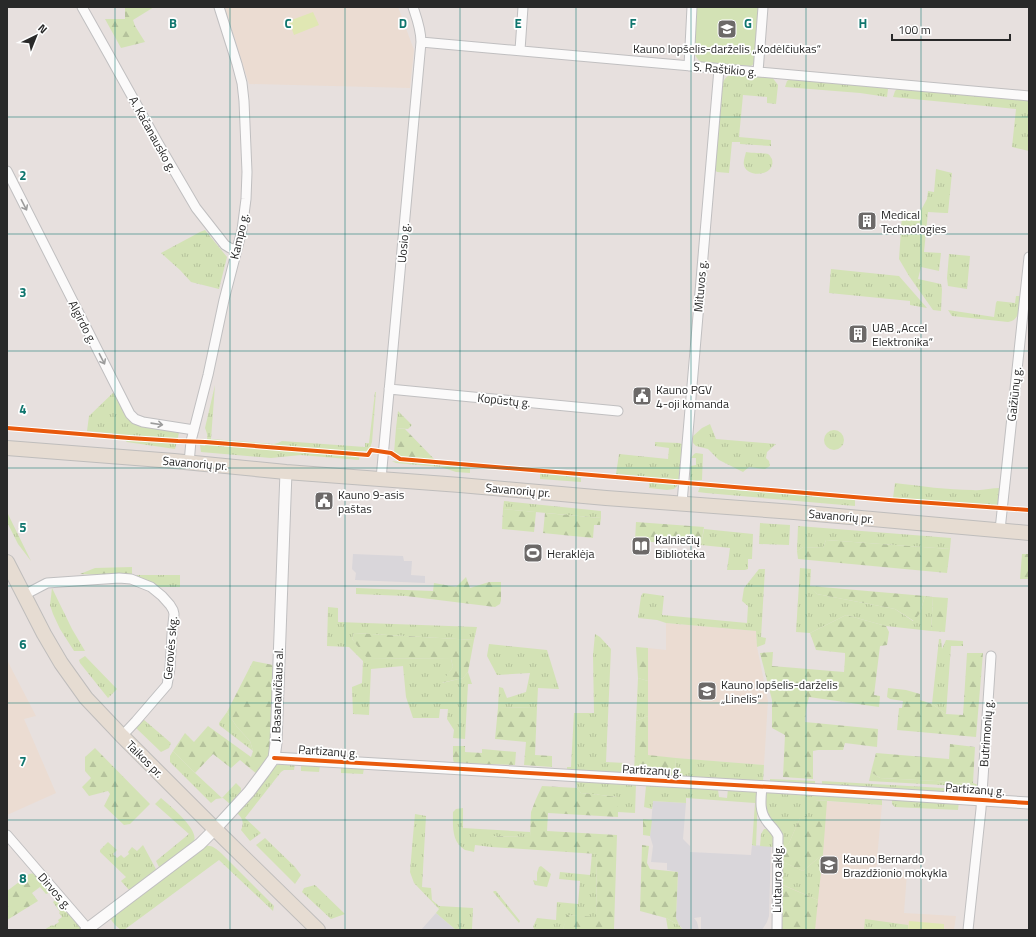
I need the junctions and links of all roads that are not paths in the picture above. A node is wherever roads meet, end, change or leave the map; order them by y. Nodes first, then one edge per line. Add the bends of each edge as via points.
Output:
1 (82, 7) edge
2 (219, 7) edge
3 (413, 7) edge
4 (523, 7) edge
5 (692, 7) edge
6 (763, 7) edge
7 (421, 42) junction
8 (520, 50) junction
9 (689, 66) junction
10 (719, 69) junction
11 (758, 72) junction
12 (1029, 96) edge
13 (7, 170) edge
14 (236, 250) junction
15 (1029, 258) edge
16 (1025, 321) edge
17 (390, 389) junction
18 (618, 411) dead end
19 (194, 430) junction
20 (7, 448) edge
21 (189, 463) junction
22 (286, 472) junction
23 (381, 479) junction
24 (682, 503) junction
25 (1000, 530) junction
26 (1029, 533) edge
27 (7, 562) edge
28 (24, 594) junction
29 (991, 656) dead end
30 (122, 736) junction
31 (274, 758) junction
32 (762, 786) junction
33 (981, 800) junction
34 (1029, 803) edge
35 (215, 829) junction
36 (7, 835) edge
37 (87, 929) edge
38 (318, 930) edge
39 (776, 930) edge
40 (968, 930) edge

1 - 14 street, A. Kačanausko g. via 196,208 225,245
2 - 14 street, Kampo g. via 237,64 244,101 246,198
3 - 7 street, Uosio g. via 421,32
4 - 8 street
5 - 9 street
6 - 11 street
7 - 8 street, S. Raštikio g.
7 - 17 street, Uosio g.
8 - 9 street, S. Raštikio g.
9 - 10 street, S. Raštikio g.
10 - 11 street, S. Raštikio g.
10 - 24 street, Mituvos g.
11 - 12 street, S. Raštikio g.
13 -> 19 street, Algirdo g. via 130,414 143,422
14 - 19 street, Kampo g.
15 - 16 street, Gaižiūnų g.
16 - 25 street, Gaižiūnų g.
17 - 18 street, Kopūstų g.
17 - 23 street, Uosio g.
19 - 21 street, Kampo g.
20 - 21 main road, Savanorių pr.
21 - 22 main road, Savanorių pr.
22 - 23 main road, Savanorių pr.
22 - 31 street, J. Basanavičiaus al.
23 - 24 main road, Savanorių pr.
24 - 25 main road, Savanorių pr.
25 - 26 main road, Savanorių pr.
27 - 28 main road, Taikos pr.
28 - 30 main road, Taikos pr. via 44,634 71,677 86,698
28 - 30 street, Gerovės skg. via 47,583 120,578 131,579 151,587 170,605 174,614 167,685
29 - 33 street, Butrimonių g.
30 - 35 main road, Taikos pr.
31 - 32 street, Partizanų g.
31 - 35 street, J. Basanavičiaus al. via 249,792
32 - 33 street, Partizanų g.
32 - 39 street, Liutauro aklg. via 761,810 778,836
33 - 34 street, Partizanų g.
33 - 40 street, Butrimonių g.
35 - 37 street, J. Basanavičiaus al. via 200,844
35 - 38 main road, Taikos pr.
36 - 37 street, Dirvos g.

